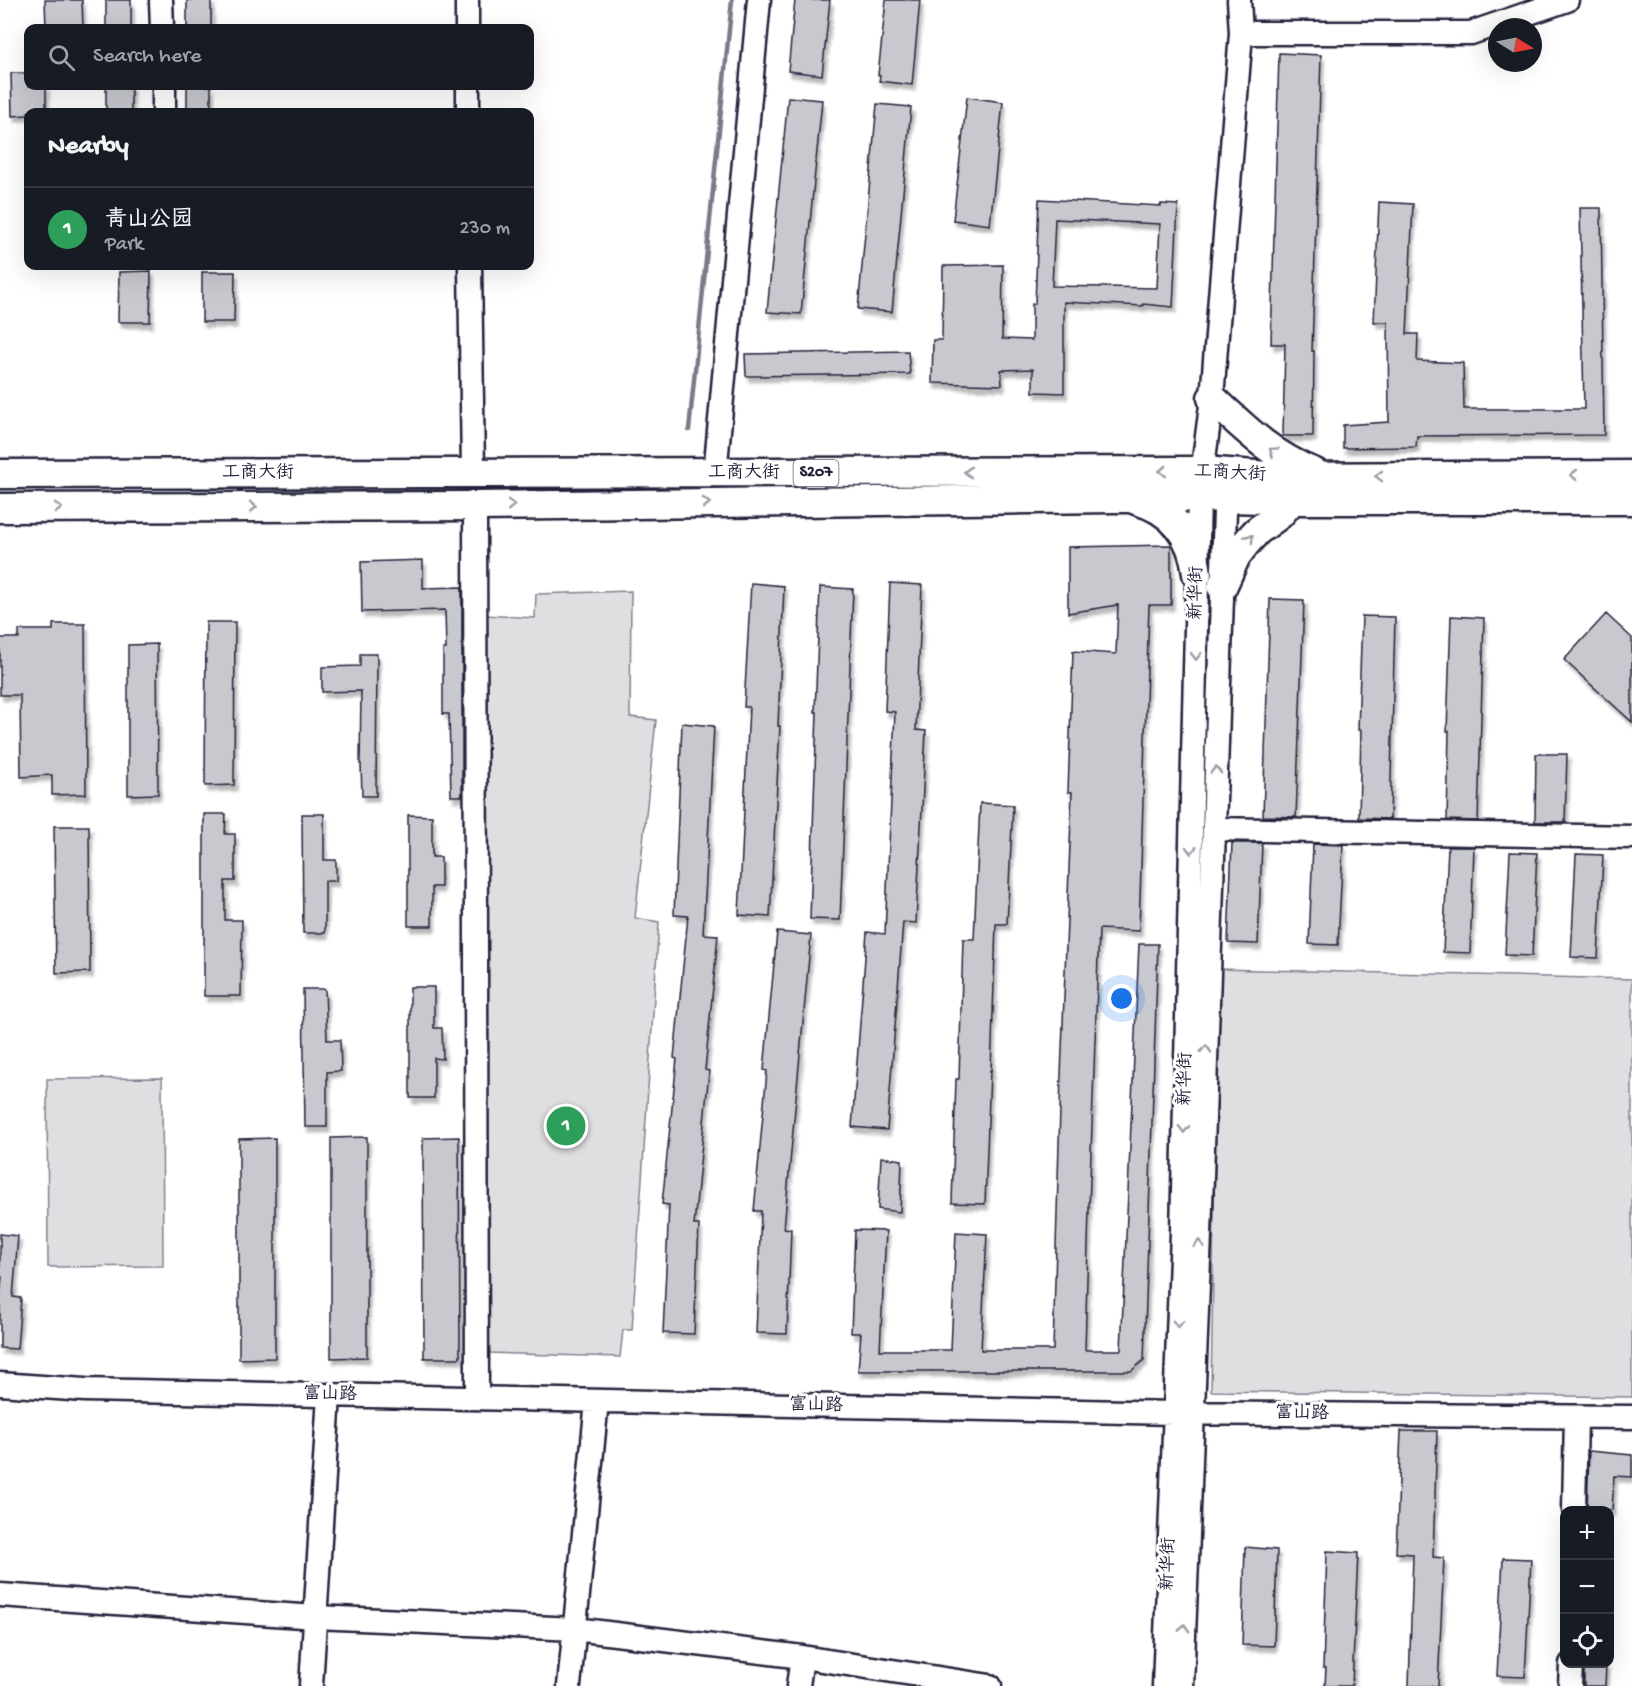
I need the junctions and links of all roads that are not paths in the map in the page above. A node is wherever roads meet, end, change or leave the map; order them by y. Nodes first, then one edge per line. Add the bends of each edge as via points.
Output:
1 (161, 0) edge
2 (467, 0) edge
3 (759, 0) edge
4 (1239, 0) edge
5 (1567, 0) edge
6 (162, 24) edge
7 (467, 24) edge
8 (1241, 33) junction
9 (164, 90) edge
10 (468, 90) edge
11 (164, 108) edge
12 (468, 108) edge
13 (470, 270) edge
14 (1212, 398) junction
15 (473, 472) junction
16 (0, 474) edge
17 (715, 474) junction
18 (1632, 475) edge
19 (1325, 477) junction
20 (1214, 485) junction
21 (1126, 498) junction
22 (1292, 500) junction
23 (1632, 500) edge
24 (475, 506) junction
25 (0, 508) edge
26 (1197, 574) junction
27 (1222, 587) junction
28 (1214, 830) junction
29 (1632, 837) edge
30 (0, 1384) edge
31 (329, 1395) junction
32 (477, 1398) junction
33 (597, 1401) junction
34 (1184, 1413) junction
35 (1576, 1416) junction
36 (1632, 1417) edge
37 (1574, 1506) edge
38 (0, 1595) edge
39 (316, 1617) junction
40 (575, 1629) junction
41 (802, 1657) junction
42 (1570, 1668) edge
43 (311, 1686) edge
44 (569, 1686) edge
45 (798, 1686) edge
46 (990, 1686) edge
47 (1164, 1686) edge
48 (1182, 1686) edge
49 (1570, 1686) edge

1 - 6 street
2 - 7 street
3 - 17 street
4 - 8 street
5 - 8 street via 1471,33
8 - 14 street
9 - 11 street
10 - 12 street
13 - 15 street
19 -> 14 main road via 1266,447
14 - 20 street
15 - 16 main road, 工商大街 / S207
15 - 17 main road, 工商大街 / S207
20 -> 17 main road, 工商大街 / S207
18 -> 19 main road, 工商大街 / S207
19 - 20 main road, 工商大街 / S207 via 1282,477
20 - 21 main road, 工商大街 / S207
20 - 22 main road, 工商大街 / S207
20 - 26 street, 新华街
20 - 27 street, 新华街
24 -> 21 main road, 工商大街 / S207
21 - 26 main road via 1156,508 1172,519 1192,549
22 - 23 main road, 工商大街 / S207
27 -> 22 main road via 1246,543
25 -> 24 main road, 工商大街 / S207
24 - 32 street
26 -> 34 street, 新华街 via 1182,1233
28 -> 27 street, 新华街
28 - 29 street
34 -> 28 street, 新华街
30 - 31 street, 富山路 via 86,1390
31 - 32 street, 富山路
31 - 39 street
32 - 33 street, 富山路
33 - 34 street, 富山路
33 - 40 street
34 - 35 street, 富山路
34 - 47 street, 新华街
48 -> 34 street, 新华街
35 - 36 street, 富山路
35 - 37 street
38 - 39 street
39 - 40 street
39 - 43 street
40 - 41 street
40 - 44 street
41 - 45 street
41 - 46 street
42 - 49 street

